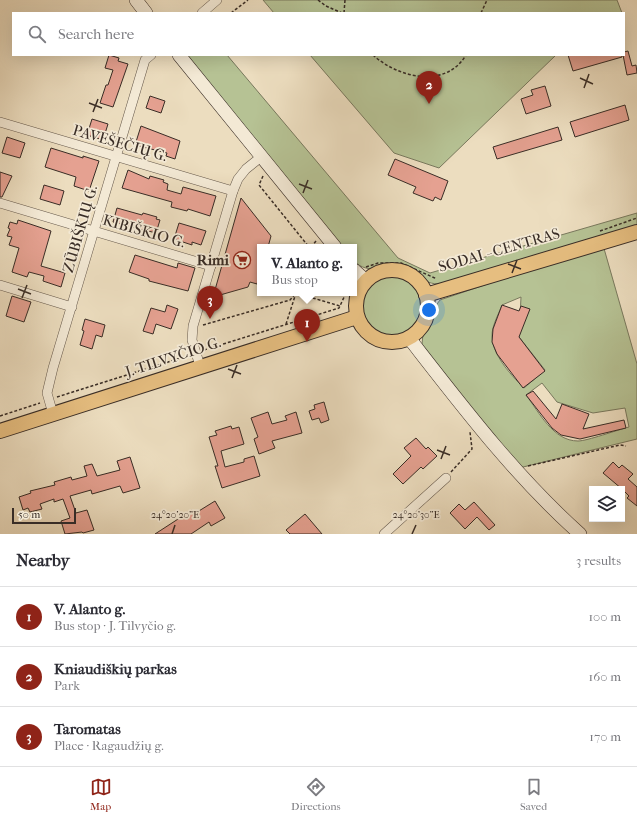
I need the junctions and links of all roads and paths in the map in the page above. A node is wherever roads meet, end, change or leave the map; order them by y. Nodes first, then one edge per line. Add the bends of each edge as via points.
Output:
1 (136, 0) edge
2 (217, 0) edge
3 (248, 0) edge
4 (318, 0) edge
5 (344, 0) edge
6 (487, 0) edge
7 (145, 12) edge
8 (203, 12) edge
9 (232, 12) edge
10 (341, 12) edge
11 (343, 12) edge
12 (482, 12) edge
13 (150, 56) edge
14 (180, 56) edge
15 (374, 56) edge
16 (465, 56) edge
17 (0, 122) edge
18 (116, 157) junction
19 (261, 157) junction
20 (264, 175) dead end
21 (233, 190) junction
22 (0, 203) edge
23 (637, 218) edge
24 (94, 231) junction
25 (598, 231) dead end
26 (637, 232) edge
27 (317, 240) dead end
28 (308, 244) edge
29 (313, 244) edge
30 (333, 244) edge
31 (368, 265) dead end
32 (211, 266) junction
33 (357, 273) edge
34 (438, 279) dead end
35 (366, 281) junction
36 (0, 285) edge
37 (426, 295) junction
38 (293, 296) edge
39 (295, 296) edge
40 (306, 296) edge
41 (345, 296) edge
42 (340, 306) junction
43 (72, 307) junction
44 (357, 317) junction
45 (286, 324) junction
46 (193, 326) junction
47 (409, 338) junction
48 (197, 360) junction
49 (48, 400) junction
50 (53, 414) junction
51 (0, 416) edge
52 (0, 430) edge
53 (470, 432) dead end
54 (626, 446) dead end
55 (515, 469) junction
56 (446, 478) joint
57 (384, 534) edge
58 (580, 534) edge

1 - 7 main road
2 - 8 street
3 - 9 path
4 - 10 path
5 - 11 path
6 - 12 path
13 - 18 street, ZŪBIŠKIŲ G. via 145,60
14 - 19 main road
15 - 16 path via 391,68 418,76 441,76 461,64
17 - 18 street, PAVEŠEČIŲ G.
18 - 21 street, PAVEŠEČIŲ G.
18 - 24 street, ZŪBIŠKIŲ G.
19 - 21 street via 246,169
19 - 30 main road
20 - 28 path via 259,185
21 - 32 street
22 - 24 street, KIBIŠKIO G.
23 - 25 path
24 - 32 street, KIBIŠKIO G.
24 - 43 street, ZŪBIŠKIŲ G.
26 - 37 main road
27 - 29 path
31 - 34 path, SODAI - CENTRAS via 401,263
32 - 46 street
33 - 35 main road
35 - 37 main road via 381,271 400,271 416,280
35 - 44 main road via 356,298
36 - 43 street
37 - 47 main road via 428,307 425,320
38 - 46 path via 290,300 213,323
39 - 45 path
40 - 42 path
41 - 42 path
42 - 45 path
43 - 49 street, ZŪBIŠKIŲ G. via 49,382
44 - 47 main road via 365,330 378,339 394,342
44 - 48 main road, J. TILVYČIO G.
45 - 48 path
46 - 48 street via 192,340
47 - 55 main road via 447,389
48 - 49 path
48 - 50 main road, J. TILVYČIO G.
49 - 50 street, ZŪBIŠKIŲ G.
49 - 51 path
50 - 52 main road, J. TILVYČIO G.
53 - 56 path via 472,449
54 - 55 path via 620,445
55 - 58 main road
56 - 57 street

